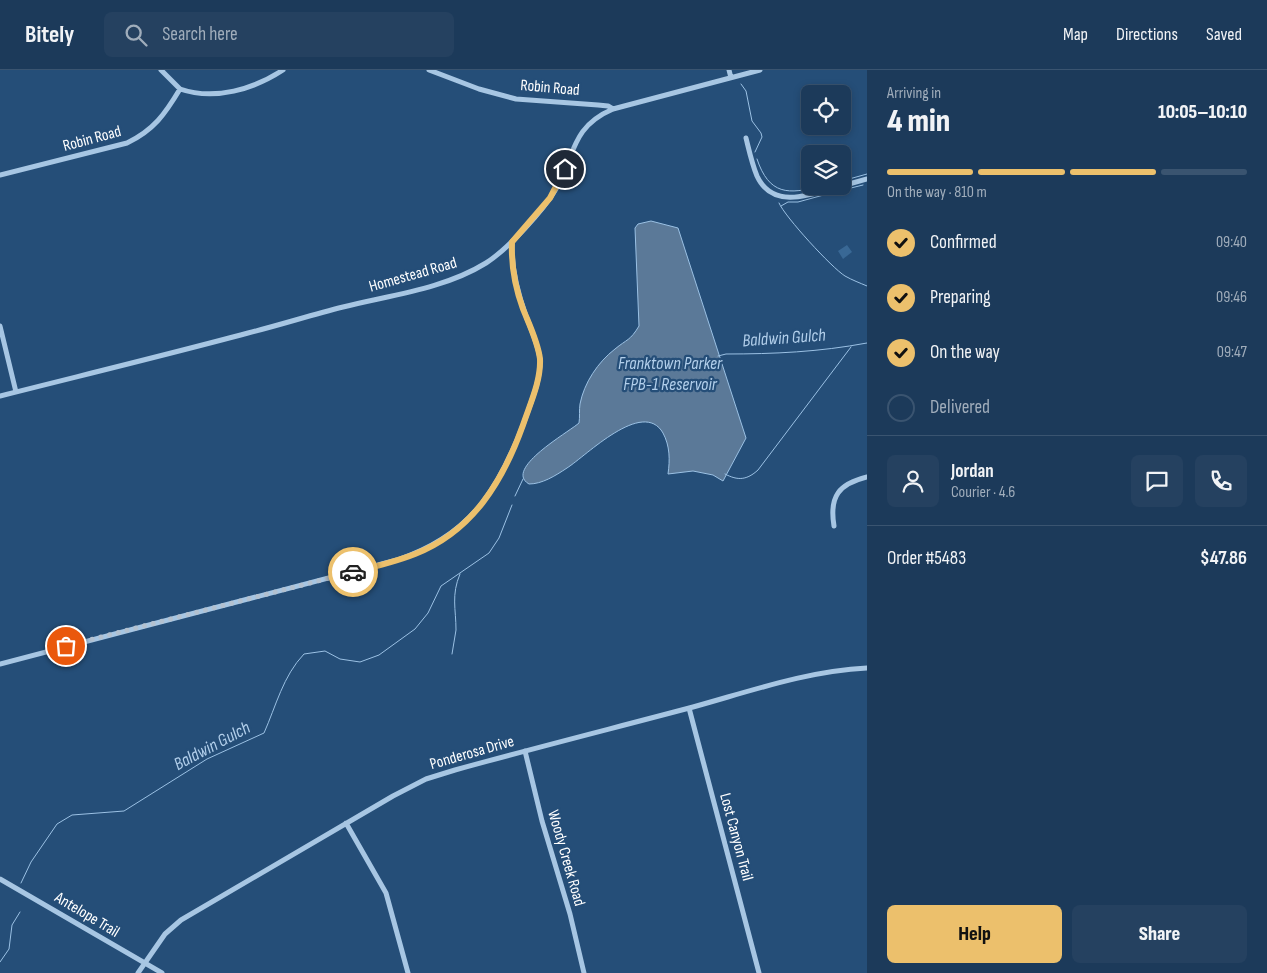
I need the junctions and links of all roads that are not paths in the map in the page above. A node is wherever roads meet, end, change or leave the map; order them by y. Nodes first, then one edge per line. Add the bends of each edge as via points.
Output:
1 (161, 70) edge
2 (283, 70) edge
3 (429, 70) edge
4 (728, 70) edge
5 (760, 70) edge
6 (731, 78) junction
7 (180, 89) junction
8 (613, 110) junction
9 (746, 138) dead end
10 (0, 175) edge
11 (867, 179) edge
12 (851, 183) edge
13 (805, 195) edge
14 (512, 242) junction
15 (0, 326) edge
16 (16, 392) junction
17 (0, 396) edge
18 (867, 477) edge
19 (834, 526) dead end
20 (0, 664) edge
21 (867, 668) edge
22 (689, 708) junction
23 (525, 751) junction
24 (346, 823) junction
25 (0, 879) edge
26 (144, 963) junction
27 (138, 973) edge
28 (162, 973) edge
29 (408, 973) edge
30 (584, 973) edge
31 (759, 973) edge

1 - 7 street
2 - 7 street via 262,82 230,92 202,94
3 - 8 street, Robin Road via 506,96 538,102 608,106
4 - 6 street
5 - 6 street, Homestead Road
6 - 8 street, Homestead Road
7 - 10 street, Robin Road via 157,123 127,143
8 - 14 street, Homestead Road via 584,128 550,198
9 - 13 street via 756,174 764,185 786,198
11 - 12 street
14 - 16 street, Homestead Road via 479,267 438,284
14 - 20 street via 513,270 538,348 539,372 534,394 507,464 491,493 460,526 425,550 398,560
15 - 16 street
16 - 17 street, Homestead Road
18 - 19 street via 851,482 838,492 832,506
21 - 22 street, Ponderosa Drive via 806,676
22 - 23 street, Ponderosa Drive
22 - 31 street, Lost Canyon Trail
23 - 24 street, Ponderosa Drive via 434,776
23 - 30 street, Woody Creek Road
24 - 26 street, Ponderosa Drive via 181,920 165,934
24 - 29 street via 386,893
25 - 26 street, Antelope Trail
26 - 27 street, Ponderosa Drive
26 - 28 street, Antelope Trail

